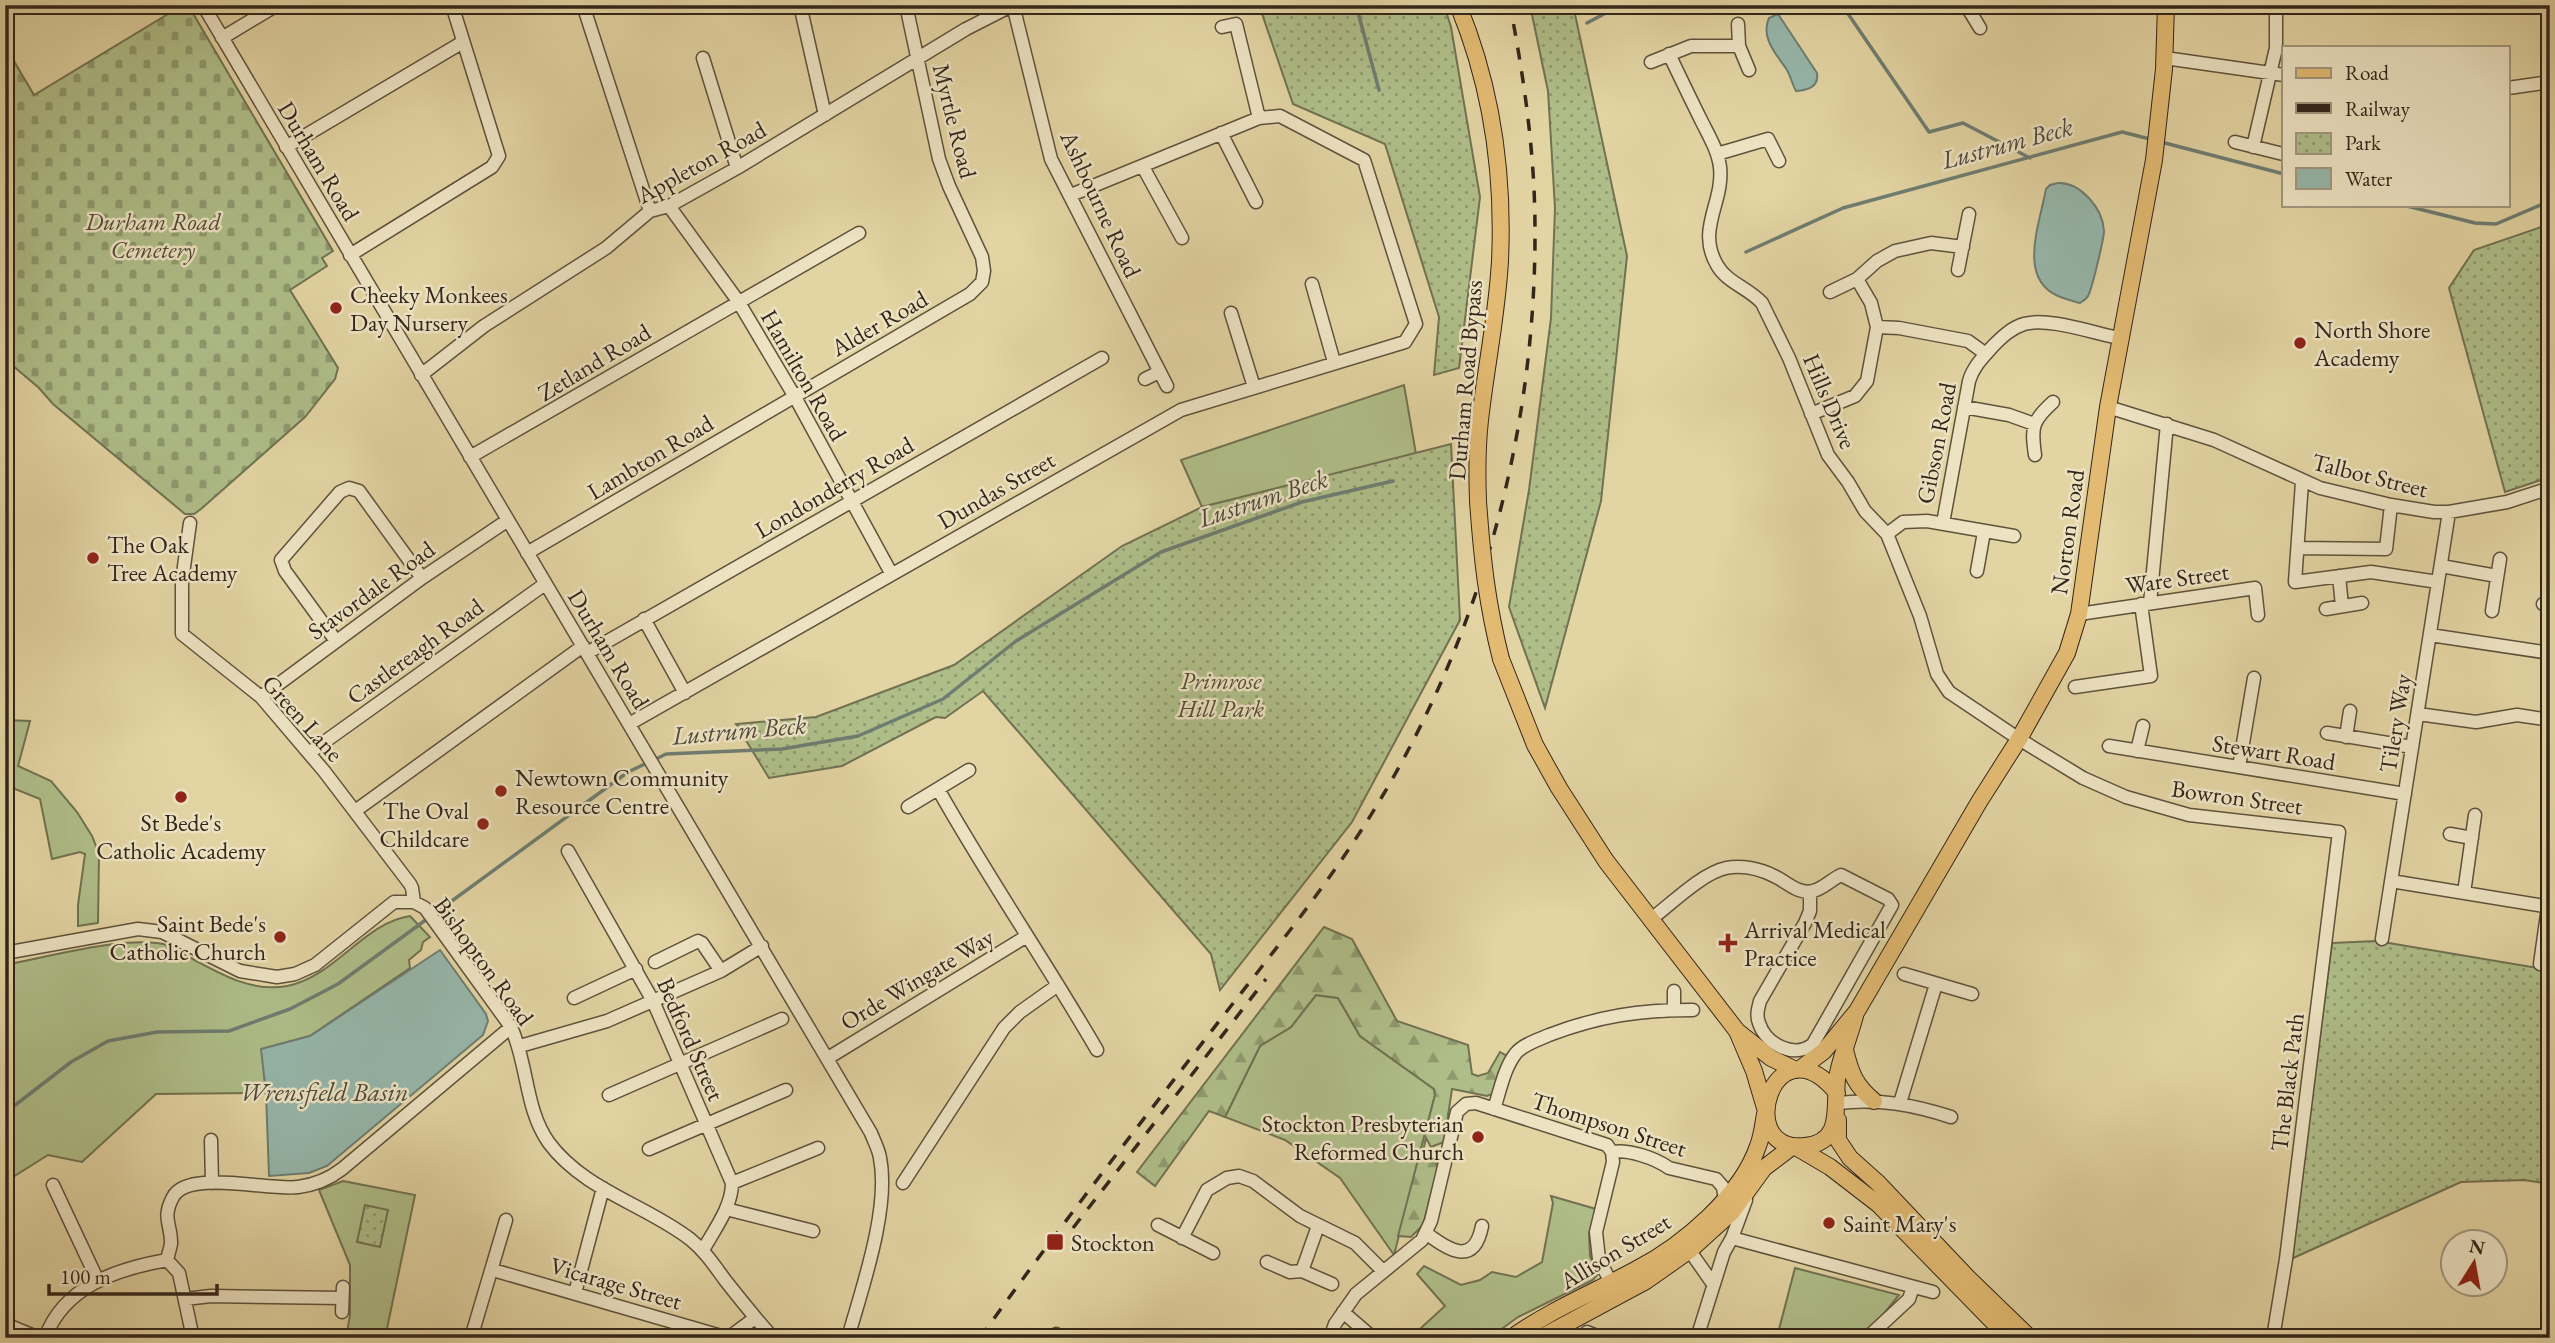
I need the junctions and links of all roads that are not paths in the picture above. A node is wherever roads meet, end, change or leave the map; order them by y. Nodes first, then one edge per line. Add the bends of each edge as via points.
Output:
1 (203, 5) edge
2 (277, 5) edge
3 (452, 5) edge
4 (583, 5) edge
5 (800, 5) edge
6 (906, 5) edge
7 (1013, 5) edge
8 (1458, 5) edge
9 (1966, 5) edge
10 (2166, 5) edge
11 (2276, 5) edge
12 (1738, 24) dead end
13 (1222, 27) dead end
14 (1981, 27) dead end
15 (222, 38) junction
16 (463, 41) junction
17 (1739, 46) junction
18 (1670, 54) junction
19 (703, 58) dead end
20 (2165, 58) junction
21 (918, 59) junction
22 (1651, 62) dead end
23 (1749, 71) dead end
24 (2277, 73) edge
25 (2550, 82) edge
26 (2510, 88) edge
27 (825, 115) junction
28 (1259, 118) junction
29 (1221, 133) junction
30 (2235, 142) dead end
31 (286, 147) junction
32 (2253, 147) junction
33 (1717, 154) junction
34 (2282, 154) edge
35 (1779, 161) dead end
36 (1143, 167) junction
37 (737, 168) junction
38 (1071, 195) junction
39 (1256, 202) dead end
40 (669, 206) junction
41 (650, 211) junction
42 (1969, 214) dead end
43 (859, 233) dead end
44 (1182, 238) dead end
45 (1962, 247) junction
46 (350, 255) junction
47 (1958, 270) dead end
48 (1857, 279) junction
49 (982, 282) joint
50 (1312, 284) dead end
51 (1830, 292) dead end
52 (738, 301) junction
53 (1231, 313) dead end
54 (1877, 327) junction
55 (2119, 338) junction
56 (1986, 354) junction
57 (1102, 358) dead end
58 (1334, 362) junction
59 (1159, 372) junction
60 (421, 375) junction
61 (1145, 379) dead end
62 (1167, 386) dead end
63 (1254, 387) junction
64 (795, 397) junction
65 (2053, 402) dead end
66 (1964, 407) junction
67 (2108, 407) junction
68 (1811, 414) junction
69 (2034, 424) junction
70 (2167, 424) junction
71 (2035, 455) dead end
72 (470, 457) junction
73 (2302, 482) junction
74 (2550, 488) edge
75 (850, 501) junction
76 (2390, 505) junction
77 (2449, 513) junction
78 (508, 520) junction
79 (190, 523) dead end
80 (1943, 523) junction
81 (1983, 531) junction
82 (1886, 534) junction
83 (2014, 536) dead end
84 (2298, 548) junction
85 (527, 553) junction
86 (2500, 559) dead end
87 (2441, 566) junction
88 (1978, 571) dead end
89 (891, 573) junction
90 (2339, 576) junction
91 (2497, 576) junction
92 (422, 578) junction
93 (2438, 582) junction
94 (545, 584) junction
95 (2362, 603) dead end
96 (2145, 604) junction
97 (2342, 606) junction
98 (2326, 609) dead end
99 (2492, 611) dead end
100 (2078, 614) junction
101 (2258, 615) dead end
102 (644, 619) junction
103 (2430, 635) junction
104 (336, 641) junction
105 (585, 650) junction
106 (2550, 653) edge
107 (2254, 678) dead end
108 (2075, 687) dead end
109 (685, 693) junction
110 (261, 697) junction
111 (2350, 711) dead end
112 (2418, 714) junction
113 (2550, 720) edge
114 (629, 724) junction
115 (2143, 726) dead end
116 (2327, 733) dead end
117 (2346, 737) junction
118 (2019, 739) junction
119 (2109, 746) dead end
120 (2412, 747) junction
121 (2137, 751) junction
122 (309, 753) junction
123 (2239, 768) junction
124 (969, 770) dead end
125 (938, 789) junction
126 (2405, 794) junction
127 (908, 807) dead end
128 (355, 811) junction
129 (2475, 815) dead end
130 (2339, 832) joint
131 (2450, 834) dead end
132 (2472, 838) junction
133 (569, 851) dead end
134 (2391, 881) junction
135 (1810, 892) junction
136 (2464, 893) junction
137 (419, 905) junction
138 (2549, 907) edge
139 (1650, 920) junction
140 (1027, 936) junction
141 (2382, 939) dead end
142 (762, 946) junction
143 (5, 953) edge
144 (655, 962) dead end
145 (2540, 964) dead end
146 (636, 969) junction
147 (720, 971) junction
148 (1904, 974) dead end
149 (1936, 984) junction
150 (1058, 985) junction
151 (1674, 991) dead end
152 (1972, 994) dead end
153 (574, 998) dead end
154 (653, 1001) junction
155 (1674, 1010) junction
156 (1693, 1010) dead end
157 (1857, 1011) junction
158 (782, 1019) dead end
159 (511, 1027) junction
160 (1737, 1031) junction
161 (520, 1046) junction
162 (1097, 1050) dead end
163 (1845, 1050) junction
164 (828, 1058) junction
165 (679, 1063) junction
166 (1798, 1069) junction
167 (786, 1090) dead end
168 (609, 1095) dead end
169 (1874, 1101) junction
170 (1838, 1103) junction
171 (1900, 1103) junction
172 (1494, 1108) junction
173 (1765, 1111) junction
174 (1951, 1117) dead end
175 (706, 1125) junction
176 (211, 1139) dead end
177 (1794, 1147) junction
178 (818, 1148) dead end
179 (649, 1149) dead end
180 (1612, 1152) junction
181 (212, 1182) junction
182 (903, 1182) dead end
183 (732, 1183) junction
184 (53, 1185) dead end
185 (1751, 1187) junction
186 (603, 1188) junction
187 (1725, 1200) junction
188 (726, 1209) junction
189 (506, 1220) dead end
190 (1158, 1226) dead end
191 (1318, 1226) junction
192 (1482, 1226) dead end
193 (813, 1231) dead end
194 (1426, 1233) junction
195 (1182, 1238) junction
196 (1732, 1238) junction
197 (1686, 1245) junction
198 (703, 1250) junction
199 (1213, 1253) dead end
200 (167, 1260) junction
201 (1267, 1262) dead end
202 (493, 1270) junction
203 (1302, 1272) junction
204 (1383, 1272) junction
205 (98, 1281) junction
206 (1611, 1283) junction
207 (1332, 1284) dead end
208 (1713, 1284) junction
209 (1913, 1287) junction
210 (1933, 1292) dead end
211 (575, 1293) junction
212 (185, 1299) junction
213 (342, 1312) dead end
214 (1343, 1312) junction
215 (755, 1318) junction
216 (5, 1324) edge
217 (1587, 1332) dead end
218 (39, 1338) edge
219 (45, 1338) edge
220 (193, 1338) edge
221 (471, 1338) edge
222 (728, 1338) edge
223 (773, 1338) edge
224 (848, 1338) edge
225 (1330, 1338) edge
226 (1373, 1338) edge
227 (1511, 1338) edge
228 (1540, 1338) edge
229 (1602, 1338) edge
230 (1698, 1338) edge
231 (1867, 1338) edge
232 (2008, 1338) edge
233 (2029, 1338) edge
234 (2273, 1338) edge

1 - 15 street, Durham Road
2 - 15 street
3 - 16 street
4 - 41 street
5 - 27 street
6 - 21 street, Myrtle Road
7 - 21 street, Appleton Road
7 - 38 street, Ashbourne Road via 1051,159
8 - 139 main road, Durham Road Bypass, bridge via 1487,94 1500,194 1500,263 1479,424 1478,500 1489,611 1535,745 1606,862
9 - 14 street
10 - 20 main road, Norton Road
11 - 24 street
12 - 17 street
13 - 28 street via 1236,24
15 - 31 street, Durham Road
16 - 31 street
16 - 46 street via 499,156 492,167
17 - 18 street via 1691,46
17 - 23 street
18 - 22 street
18 - 33 street, Hills Drive
19 - 37 street
20 - 24 street
20 - 55 main road, Norton Road via 2157,137
21 - 27 street, Appleton Road
21 - 49 street, Myrtle Road via 939,159 982,257
24 - 32 street
25 - 26 street
27 - 37 street, Appleton Road
28 - 29 street
28 - 58 street, Dundas Street via 1280,116 1364,160 1416,324 1405,342
29 - 36 street
29 - 39 street
30 - 32 street
31 - 46 street, Durham Road
32 - 34 street
33 - 35 street via 1768,139
33 - 68 street, Hills Drive via 1720,179 1708,244 1718,268 1762,303
36 - 38 street
36 - 44 street
37 - 40 street, Appleton Road
38 - 59 street, Ashbourne Road
40 - 41 street, Appleton Road
40 - 52 street, Hamilton Road
41 - 60 street, Appleton Road via 606,248 484,326
42 - 45 street
43 - 52 street, Zetland Road
45 - 47 street
45 - 48 street via 1931,243 1895,251
46 - 60 street, Durham Road
48 - 51 street
48 - 54 street via 1871,303
49 - 64 street, Alder Road via 970,294
50 - 58 street
52 - 64 street, Hamilton Road
52 - 72 street, Zetland Road
53 - 63 street
54 - 56 street via 1968,341
54 - 68 street via 1864,387 1849,399
55 - 56 street, Gibson Road via 2031,323 2010,331
55 - 67 main road, Norton Road
56 - 66 street, Gibson Road via 1971,374
57 - 75 street, Londonderry Road
58 - 63 street, Dundas Street
59 - 61 street
59 - 62 street, Ashbourne Road
60 - 72 street, Durham Road
63 - 89 street, Dundas Street via 1181,410
64 - 75 street, Hamilton Road
64 - 85 street, Lambton Road
65 - 69 street
66 - 69 street
66 - 80 street, Gibson Road
67 - 70 street, Talbot Street
67 - 100 main road, Norton Road
68 - 82 street, Hills Drive via 1832,462
69 - 71 street
70 - 73 street, Talbot Street via 2214,440
70 - 96 street
72 - 78 street, Durham Road
73 - 76 street, Talbot Street
73 - 84 street
74 - 77 street, Talbot Street
75 - 89 street, Hamilton Road
75 - 102 street, Londonderry Road
76 - 77 street, Talbot Street
76 - 84 street via 2386,549
77 - 87 street, Tilery Way
78 - 85 street, Durham Road
78 - 92 street, Stavordale Road
79 - 110 street, Green Lane via 182,581 182,634
80 - 81 street, Gibson Road
80 - 82 street, Gibson Road via 1903,522
81 - 83 street, Gibson Road
81 - 88 street
82 - 118 street, Hills Drive via 1940,680 1956,697
84 - 90 street via 2295,582
85 - 94 street, Durham Road
86 - 91 street
87 - 91 street
87 - 93 street, Tilery Way
89 - 109 street, Dundas Street
90 - 93 street via 2371,572
90 - 97 street
91 - 99 street
92 - 104 street, Stavordale Road
92 - 104 street via 359,491 349,488 340,492 281,560
93 - 103 street, Tilery Way
94 - 105 street, Durham Road
94 - 122 street, Castlereagh Road
95 - 97 street
96 - 100 street, Ware Street
96 - 101 street, Ware Street via 2255,588
96 - 108 street via 2151,676
97 - 98 street
100 - 118 main road, Norton Road via 2067,653
102 - 105 street, Londonderry Road
102 - 109 street
103 - 106 street
103 - 112 street, Tilery Way
104 - 110 street, Stavordale Road
105 - 114 street, Durham Road
105 - 128 street, Londonderry Road
107 - 123 street
109 - 114 street, Dundas Street
110 - 122 street, Green Lane
111 - 117 street
112 - 113 street via 2476,722 2516,715
112 - 120 street, Tilery Way
114 - 142 street, Durham Road
115 - 121 street
116 - 117 street
117 - 120 street
118 - 130 street, Bowron Street via 2083,778 2189,816
118 - 157 main road, Norton Road
119 - 121 street, Stewart Road
120 - 126 street, Tilery Way
121 - 123 street, Stewart Road
122 - 128 street, Green Lane
123 - 126 street, Stewart Road
124 - 125 street
125 - 127 street
125 - 140 street, Orde Wingate Way
126 - 134 street, Tilery Way
128 - 137 street, Green Lane via 412,888
129 - 132 street
130 - 234 street, The Black Path
131 - 132 street
132 - 136 street
133 - 146 street, Bedford Street
134 - 136 street
134 - 141 street, Tilery Way
135 - 135 street via 1841,875 1892,905 1813,1044 1798,1052 1765,1035 1757,1013 1805,923
135 - 139 street via 1749,867 1726,868 1708,875
136 - 138 street
137 - 143 street, Bishopton Road via 394,902 315,965 277,977 240,971 162,932 138,929
137 - 159 street, Bishopton Road via 437,923
138 - 145 street
139 - 160 main road, Durham Road Bypass
140 - 150 street, Orde Wingate Way
140 - 164 street, Orde Wingate Way
142 - 147 street
142 - 164 street, Durham Road
144 - 147 street via 698,942
146 - 153 street
146 - 154 street, Bedford Street
147 - 154 street
148 - 149 street
149 - 152 street
149 - 171 street
150 - 162 street, Orde Wingate Way
150 - 182 street via 1004,1028
151 - 155 street
154 - 161 street via 604,1022
154 - 165 street, Bedford Street
155 - 156 street
155 - 172 street via 1616,1014 1532,1042 1517,1052 1507,1069
157 - 163 main road, Norton Road
157 - 166 main road, Norton Road via 1824,1051
158 - 165 street
159 - 161 street, Bishopton Road
159 - 181 street via 326,1179 285,1188
160 - 166 main road via 1771,1058
160 - 173 main road
161 - 186 street, Bishopton Road via 535,1116 548,1142 565,1161
163 - 169 main road via 1854,1080
163 - 170 main road, Norton Road via 1837,1076
164 - 224 street, Durham Road via 871,1133 882,1181 878,1221
165 - 168 street
165 - 175 street, Bedford Street
166 - 170 main road via 1826,1080
166 - 173 main road, Norton Road via 1770,1089
167 - 175 street
169 - 170 street
169 - 171 street
170 - 177 main road, Norton Road via 1825,1138 1815,1145
170 - 233 main road via 1838,1140 1850,1158
171 - 174 street
172 - 180 street, Thompson Street via 1607,1146
172 - 194 street, Thompson Street via 1466,1104 1457,1112
173 - 177 main road via 1772,1132
173 - 187 main road, Allison Street via 1757,1149
175 - 179 street
175 - 183 street, Bedford Street
176 - 181 street
177 - 185 main road, Allison Street via 1764,1168
177 - 232 main road via 1830,1167 1878,1204
178 - 183 street
180 - 187 street, Thompson Street via 1622,1150 1716,1179
180 - 206 street via 1596,1232 1599,1259
181 - 200 street via 184,1186 172,1198 167,1215 171,1245
183 - 188 street
184 - 205 street
185 - 196 street
185 - 197 main road, Allison Street via 1732,1212
186 - 198 street, Bishopton Road
186 - 211 street
187 - 197 main road, Allison Street
188 - 193 street
188 - 198 street
189 - 202 street
190 - 195 street
191 - 195 street via 1239,1176 1207,1190
191 - 203 street
191 - 204 street via 1354,1242
192 - 194 street via 1479,1240 1460,1252
194 - 204 street
195 - 199 street
196 - 208 street
196 - 209 street
197 - 206 main road, Allison Street
197 - 208 street
197 - 228 main road, Allison Street via 1646,1281
198 - 215 street, Bishopton Road
200 - 205 street via 121,1270
200 - 212 street via 179,1273
201 - 203 street
202 - 211 street, Vicarage Street
202 - 221 street
203 - 207 street
204 - 214 street via 1356,1294
205 - 219 street via 67,1302
206 - 227 main road, Allison Street
208 - 230 street
209 - 210 street
209 - 231 street via 1909,1299
211 - 222 street, Vicarage Street
212 - 213 street via 342,1293
212 - 220 street
214 - 225 street
214 - 226 street
215 - 222 street
215 - 223 street, Bishopton Road
216 - 218 street
217 - 229 street

